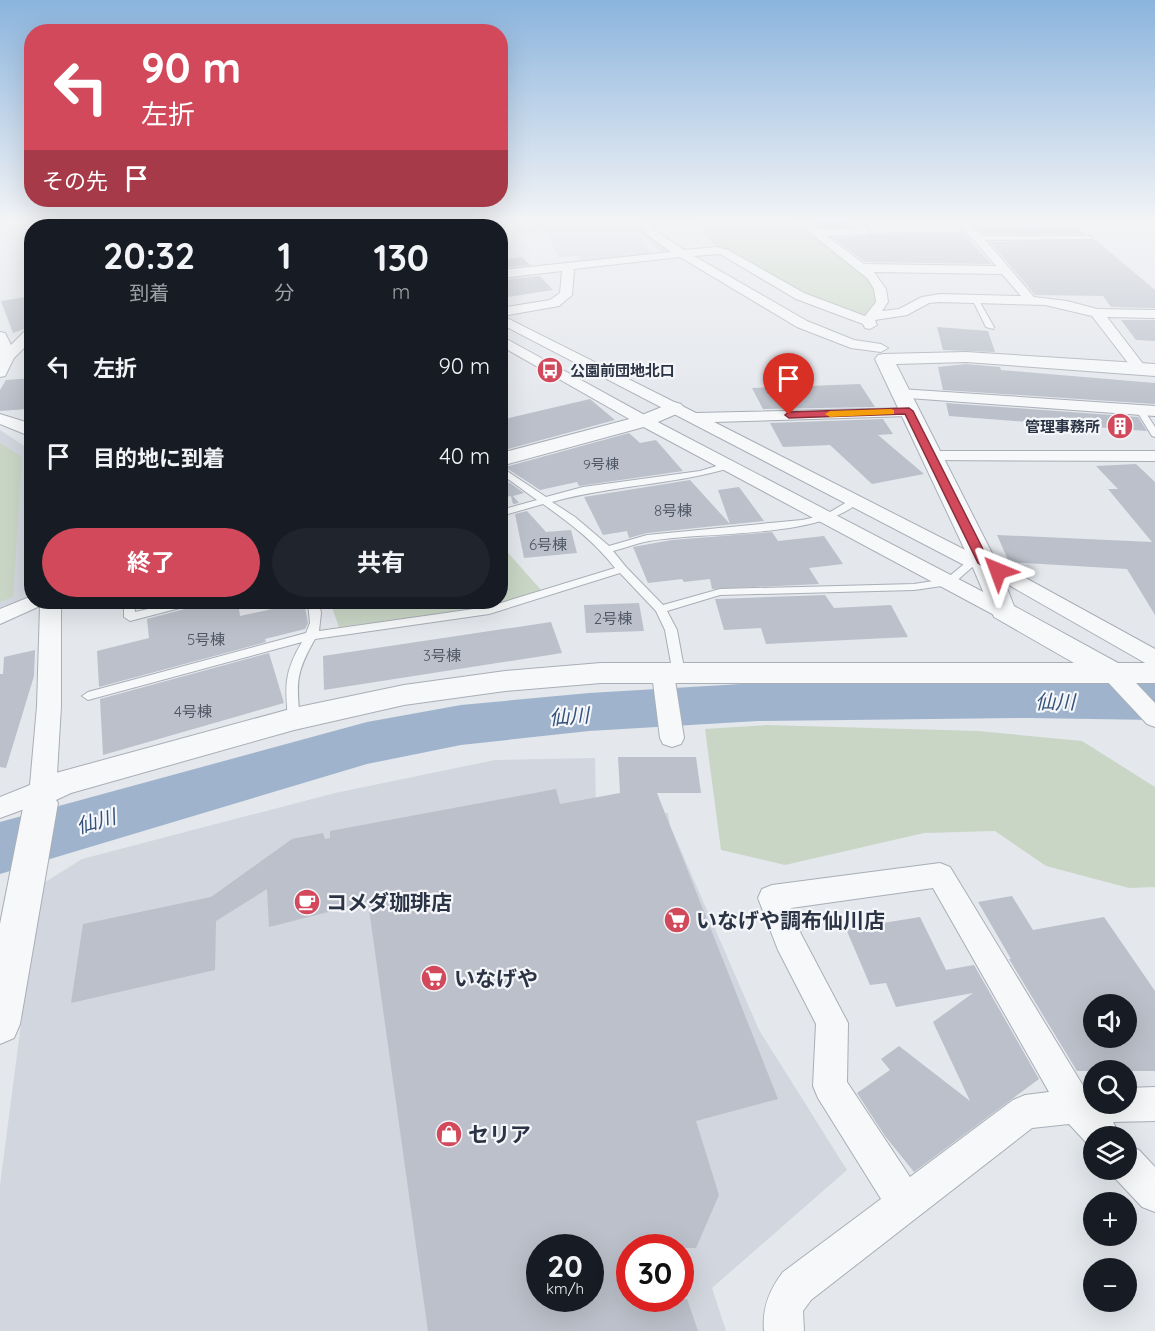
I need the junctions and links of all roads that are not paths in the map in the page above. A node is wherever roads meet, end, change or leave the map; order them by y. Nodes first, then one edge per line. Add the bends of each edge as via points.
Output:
1 (567, 284) edge
2 (734, 284) edge
3 (779, 284) edge
4 (877, 284) edge
5 (1015, 284) edge
6 (975, 299) junction
7 (1030, 301) junction
8 (508, 311) edge
9 (1097, 313) junction
10 (1155, 314) edge
11 (870, 319) junction
12 (508, 323) edge
13 (990, 327) dead end
14 (0, 336) edge
15 (24, 340) edge
16 (508, 344) edge
17 (882, 353) junction
18 (8, 356) junction
19 (1148, 370) edge
20 (0, 373) edge
21 (904, 403) junction
22 (674, 408) junction
23 (1148, 410) edge
24 (0, 418) edge
25 (694, 418) junction
26 (644, 421) junction
27 (24, 425) edge
28 (1155, 434) edge
29 (757, 451) junction
30 (931, 456) junction
31 (1155, 456) edge
32 (508, 458) edge
33 (730, 465) junction
34 (508, 475) edge
35 (543, 500) junction
36 (855, 501) junction
37 (508, 511) edge
38 (828, 517) junction
39 (607, 550) junction
40 (979, 563) junction
41 (622, 569) junction
42 (949, 582) junction
43 (508, 604) edge
44 (24, 606) edge
45 (51, 609) edge
46 (129, 609) edge
47 (163, 609) edge
48 (316, 609) edge
49 (492, 609) edge
50 (661, 609) junction
51 (1003, 611) junction
52 (0, 616) edge
53 (311, 636) junction
54 (1155, 658) edge
55 (1155, 673) edge
56 (670, 679) junction
57 (1120, 680) junction
58 (88, 696) dead end
59 (1155, 718) edge
60 (294, 719) junction
61 (672, 740) dead end
62 (42, 797) junction
63 (0, 808) edge
64 (0, 1024) edge
65 (1155, 1104) edge
66 (1076, 1106) junction
67 (1093, 1126) edge
68 (1137, 1175) edge
69 (1155, 1194) edge
70 (906, 1204) junction
71 (784, 1331) edge

1 - 8 street via 566,295 554,303
2 - 17 street via 802,324
3 - 11 street via 800,296
4 - 11 street via 881,306
5 - 7 street
6 - 7 street
6 - 11 street via 932,299 902,312
6 - 13 lane
7 - 9 street via 1067,304
9 - 10 street
9 - 19 street
11 - 17 street
12 - 22 street
14 - 18 street
15 - 18 street
16 - 26 street
17 - 19 street
17 - 21 street
18 - 20 street
21 - 23 street
21 - 25 street
21 - 30 street
22 - 25 street
22 - 26 street
23 - 28 lane
24 - 27 street
25 - 29 street
26 - 32 street
26 - 33 street
29 - 33 street
29 - 36 street
30 - 31 street
30 - 40 street
33 - 35 lane via 700,474 583,490
33 - 38 street
34 - 35 lane
35 - 37 lane
35 - 39 lane
36 - 38 lane
36 - 40 street
38 - 39 lane via 647,538
38 - 42 street
39 - 41 lane
40 - 42 lane
40 - 51 street
40 - 54 street
41 - 43 lane
41 - 50 lane
42 - 50 lane via 914,587 720,592
42 - 51 street
44 - 52 street
45 - 62 street via 50,696
46 - 47 lane via 130,617
48 - 53 lane via 318,615
49 - 53 lane
50 - 56 lane via 671,630
51 - 57 street
53 - 58 lane
53 - 60 lane via 300,651 291,678
55 - 57 street
56 - 57 street
56 - 60 street via 601,674 505,681 404,695
56 - 61 street
57 - 59 street
60 - 62 street via 74,780
62 - 63 street
62 - 64 street
65 - 66 street
66 - 67 street
66 - 70 street via 1025,1112
66 - 70 street via 940,875 772,897 789,940 832,1023 830,1086
68 - 69 street
70 - 71 street via 797,1286 784,1302

